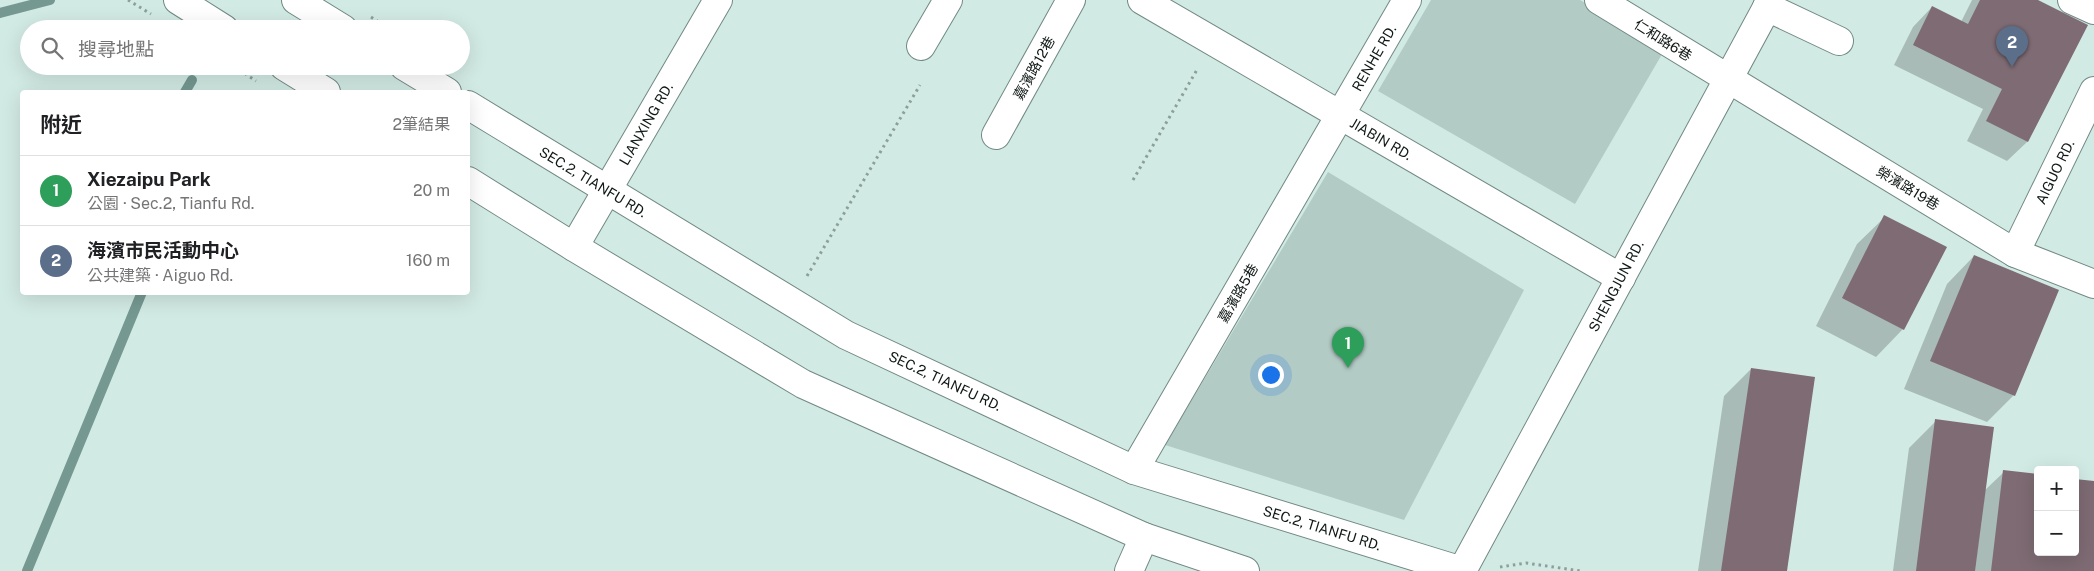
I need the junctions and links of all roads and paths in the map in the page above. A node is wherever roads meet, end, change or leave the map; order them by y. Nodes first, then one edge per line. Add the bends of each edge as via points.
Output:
1 (178, 0) edge
2 (296, 0) edge
3 (718, 0) edge
4 (948, 0) edge
5 (1071, 0) edge
6 (1142, 0) edge
7 (1407, 0) edge
8 (1599, 0) edge
9 (2072, 0) edge
10 (1769, 4) edge
11 (2094, 10) edge
12 (210, 20) edge
13 (328, 20) edge
14 (1213, 41) junction
15 (1839, 41) dead end
16 (921, 46) dead end
17 (299, 75) edge
18 (419, 75) edge
19 (1728, 80) junction
20 (920, 85) dead end
21 (323, 90) edge
22 (444, 90) edge
23 (2094, 91) edge
24 (470, 106) edge
25 (1341, 115) junction
26 (996, 135) dead end
27 (1134, 180) dead end
28 (470, 182) edge
29 (607, 191) junction
30 (574, 248) junction
31 (2015, 253) junction
32 (1621, 278) junction
33 (2094, 284) edge
34 (792, 302) junction
35 (1134, 470) junction
36 (1144, 537) junction
37 (1499, 567) dead end
38 (1129, 571) edge
39 (1245, 571) edge
40 (1462, 571) edge
41 (1581, 571) edge

1 - 12 street
2 - 13 street
3 - 29 street, LIANXING RD.
4 - 16 street
5 - 26 street, 嘉濱路12巷
6 - 14 street, JIABIN RD.
7 - 25 street, RENHE RD.
8 - 19 street, 仁和路6巷
9 - 11 street
10 - 15 street
10 - 19 street, SHENGJUN RD.
14 - 25 street, JIABIN RD.
14 - 27 path
17 - 21 street
18 - 22 street
19 - 31 street, 榮濱路19巷
19 - 32 street, SHENGJUN RD.
20 - 34 path
23 - 31 street, AIGUO RD.
24 - 29 street, SEC.2, TIANFU RD.
25 - 32 street, JIABIN RD.
25 - 35 street, 嘉濱路5巷
28 - 30 street
29 - 30 street, LIANXING RD.
29 - 34 street, SEC.2, TIANFU RD.
30 - 36 street via 803,384
31 - 33 street, 榮濱路19巷
32 - 40 street, SHENGJUN RD.
34 - 35 street, SEC.2, TIANFU RD. via 846,335
35 - 40 street, SEC.2, TIANFU RD.
36 - 38 street
36 - 39 street
37 - 41 path via 1526,564

